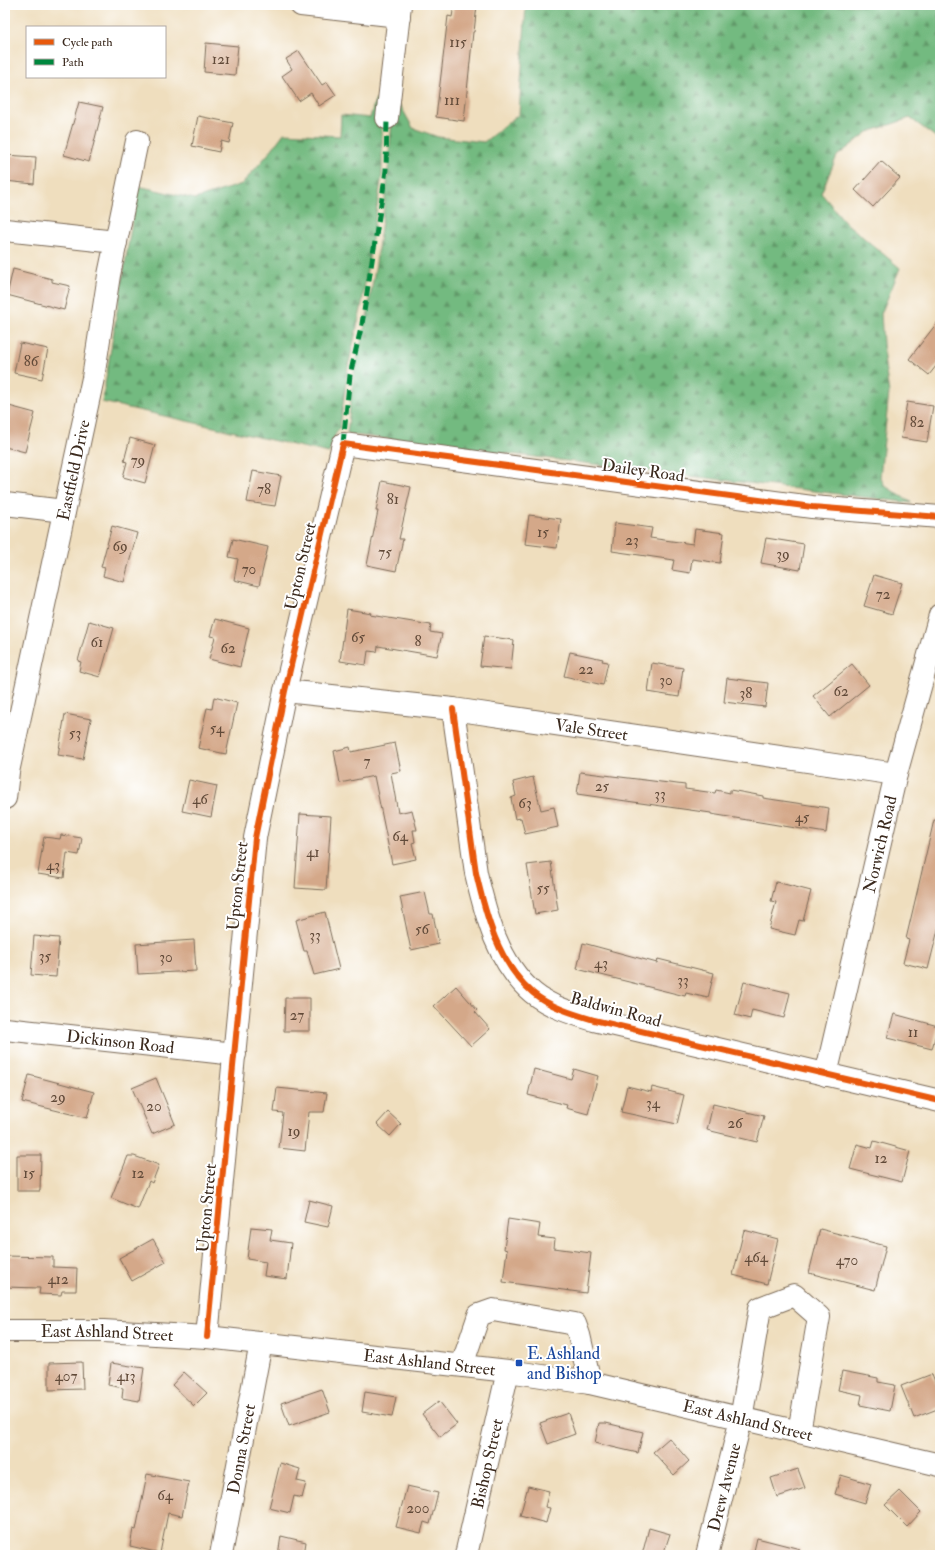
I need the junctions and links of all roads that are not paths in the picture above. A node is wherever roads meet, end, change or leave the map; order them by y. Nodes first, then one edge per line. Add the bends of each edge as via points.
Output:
1 (301, 5) edge
2 (400, 10) edge
3 (387, 118) dead end
4 (137, 141) dead end
5 (5, 230) edge
6 (116, 242) junction
7 (343, 444) joint
8 (5, 504) edge
9 (64, 511) junction
10 (940, 517) edge
11 (940, 615) edge
12 (285, 691) junction
13 (453, 709) junction
14 (7, 771) edge
15 (896, 774) junction
16 (5, 798) edge
17 (5, 1029) edge
18 (235, 1054) junction
19 (826, 1075) junction
20 (940, 1101) edge
21 (5, 1331) edge
22 (207, 1337) junction
23 (262, 1343) junction
24 (462, 1365) junction
25 (508, 1371) junction
26 (590, 1383) junction
27 (741, 1419) junction
28 (799, 1432) junction
29 (940, 1465) edge
30 (221, 1555) edge
31 (466, 1555) edge
32 (707, 1555) edge

1 - 2 street
2 - 3 street
4 - 6 street, Eastfield Drive
5 - 6 street
6 - 9 street, Eastfield Drive via 93,378
7 - 10 street, Dailey Road via 812,507
7 - 12 street, Upton Street
8 - 9 street
9 - 14 street, Eastfield Drive
11 - 15 street, Norwich Road
12 - 13 street, Vale Street
12 - 18 street, Upton Street via 255,838
13 - 15 street, Vale Street
13 - 19 street, Baldwin Road via 476,873 490,927 503,956 533,993 557,1007 594,1020
14 - 16 street, Eastfield Drive
15 - 19 street, Norwich Road
17 - 18 street, Dickinson Road
18 - 22 street, Upton Street
19 - 20 street, Baldwin Road
21 - 22 street, East Ashland Street via 103,1331
22 - 23 street, East Ashland Street
23 - 24 street, East Ashland Street
23 - 30 street, Donna Street
24 - 25 street, East Ashland Street
24 - 26 street via 479,1315 493,1310 575,1324
25 - 26 street, East Ashland Street
25 - 31 street, Bishop Street
26 - 27 street, East Ashland Street
27 - 28 street, East Ashland Street
27 - 28 street, Drew Avenue via 760,1308 794,1295 819,1317
27 - 32 street, Drew Avenue
28 - 29 street, East Ashland Street

